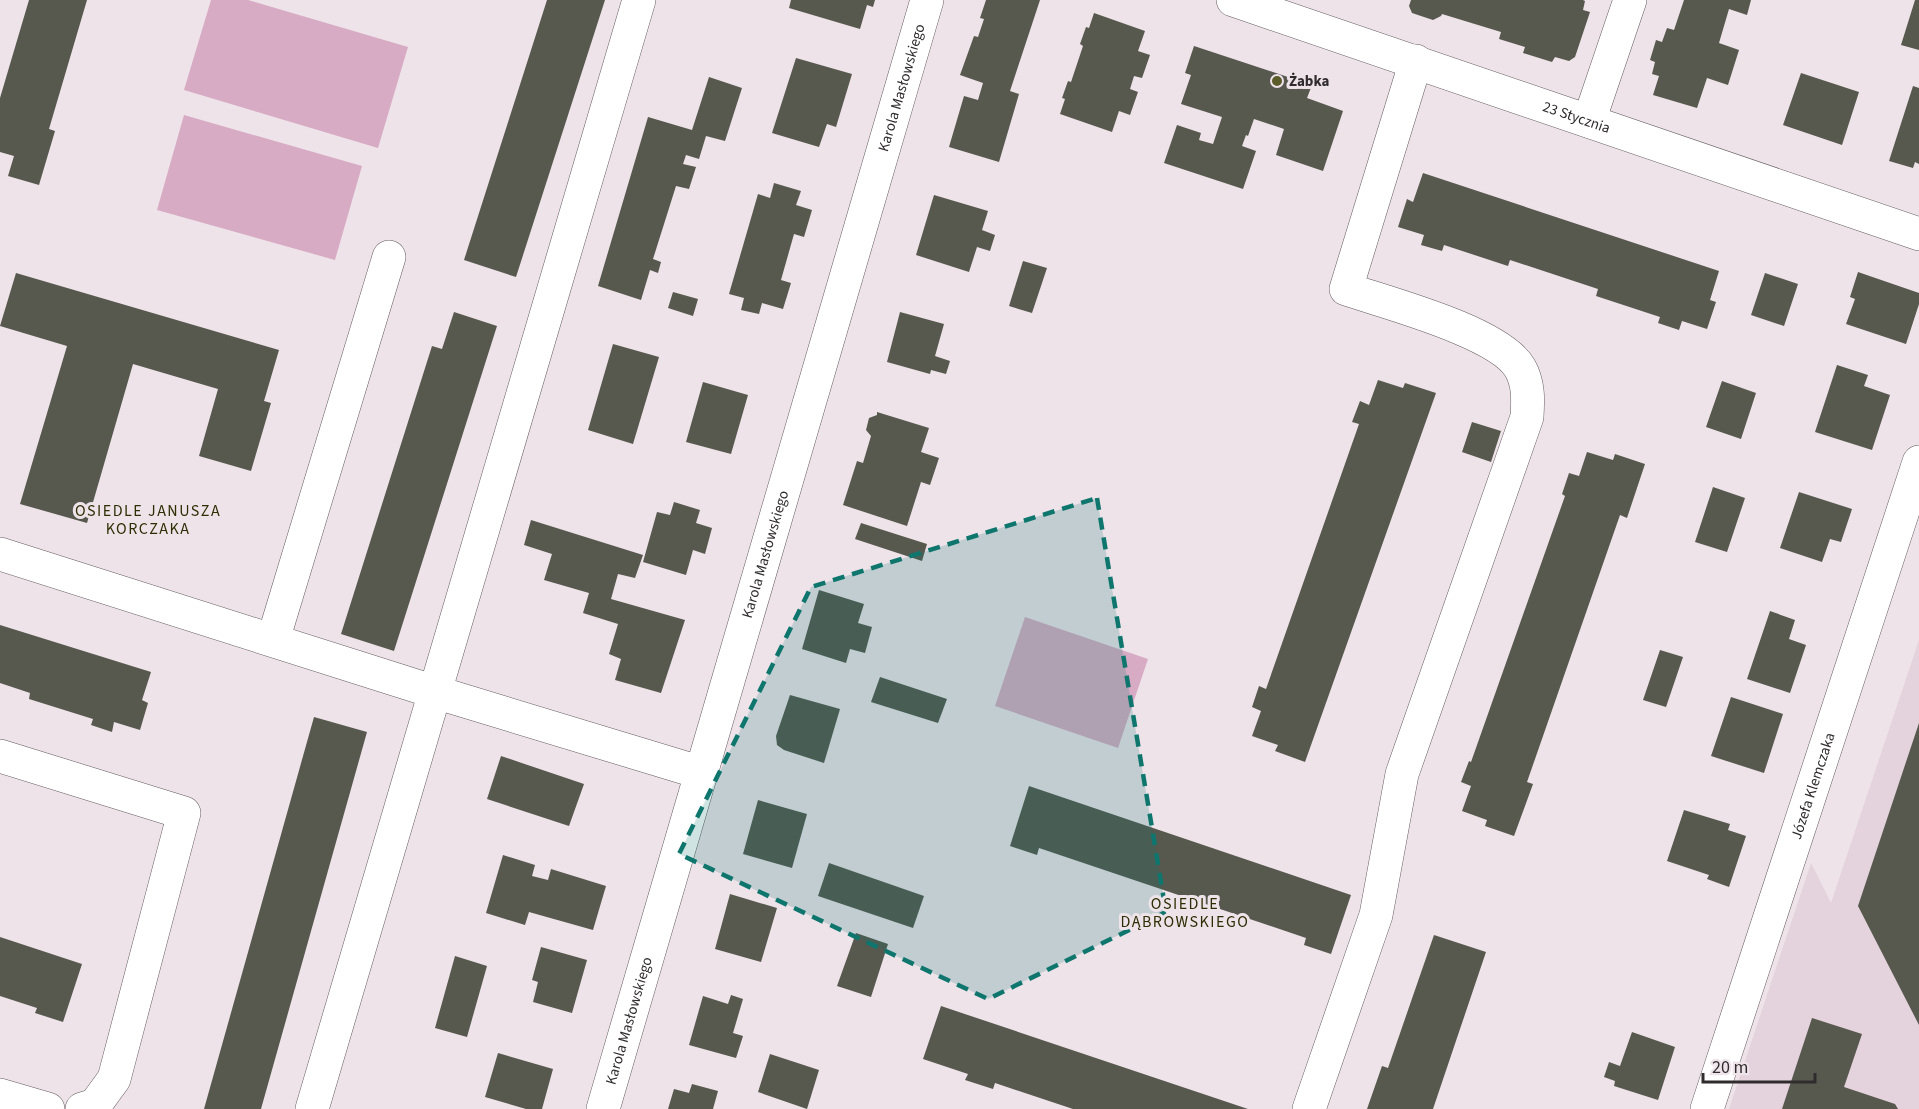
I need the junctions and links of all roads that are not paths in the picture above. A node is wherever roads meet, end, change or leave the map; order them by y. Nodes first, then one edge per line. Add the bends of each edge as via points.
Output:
1 (639, 0) edge
2 (927, 0) edge
3 (1233, 0) edge
4 (1630, 0) edge
5 (1416, 61) junction
6 (1589, 121) junction
7 (1919, 234) edge
8 (389, 257) dead end
9 (1919, 462) edge
10 (0, 554) edge
11 (273, 640) junction
12 (435, 692) junction
13 (0, 756) edge
14 (702, 773) junction
15 (0, 1095) edge
16 (48, 1109) edge
17 (82, 1109) edge
18 (312, 1109) edge
19 (603, 1109) edge
20 (1309, 1109) edge
21 (1707, 1109) edge

1 - 12 street
2 - 14 street, Karola Masłowskiego
3 - 5 street, 23 Stycznia
4 - 6 street
5 - 6 street, 23 Stycznia
5 - 20 street via 1346,289 1464,329 1496,345 1519,367 1529,393 1527,417 1402,774 1377,915
6 - 7 street, 23 Stycznia
8 - 11 street
9 - 21 street, Józefa Klemczaka
10 - 11 street
11 - 12 street
12 - 14 street
12 - 18 street
13 - 17 street via 184,813 114,1079 95,1106
14 - 19 street, Karola Masłowskiego
15 - 16 street

